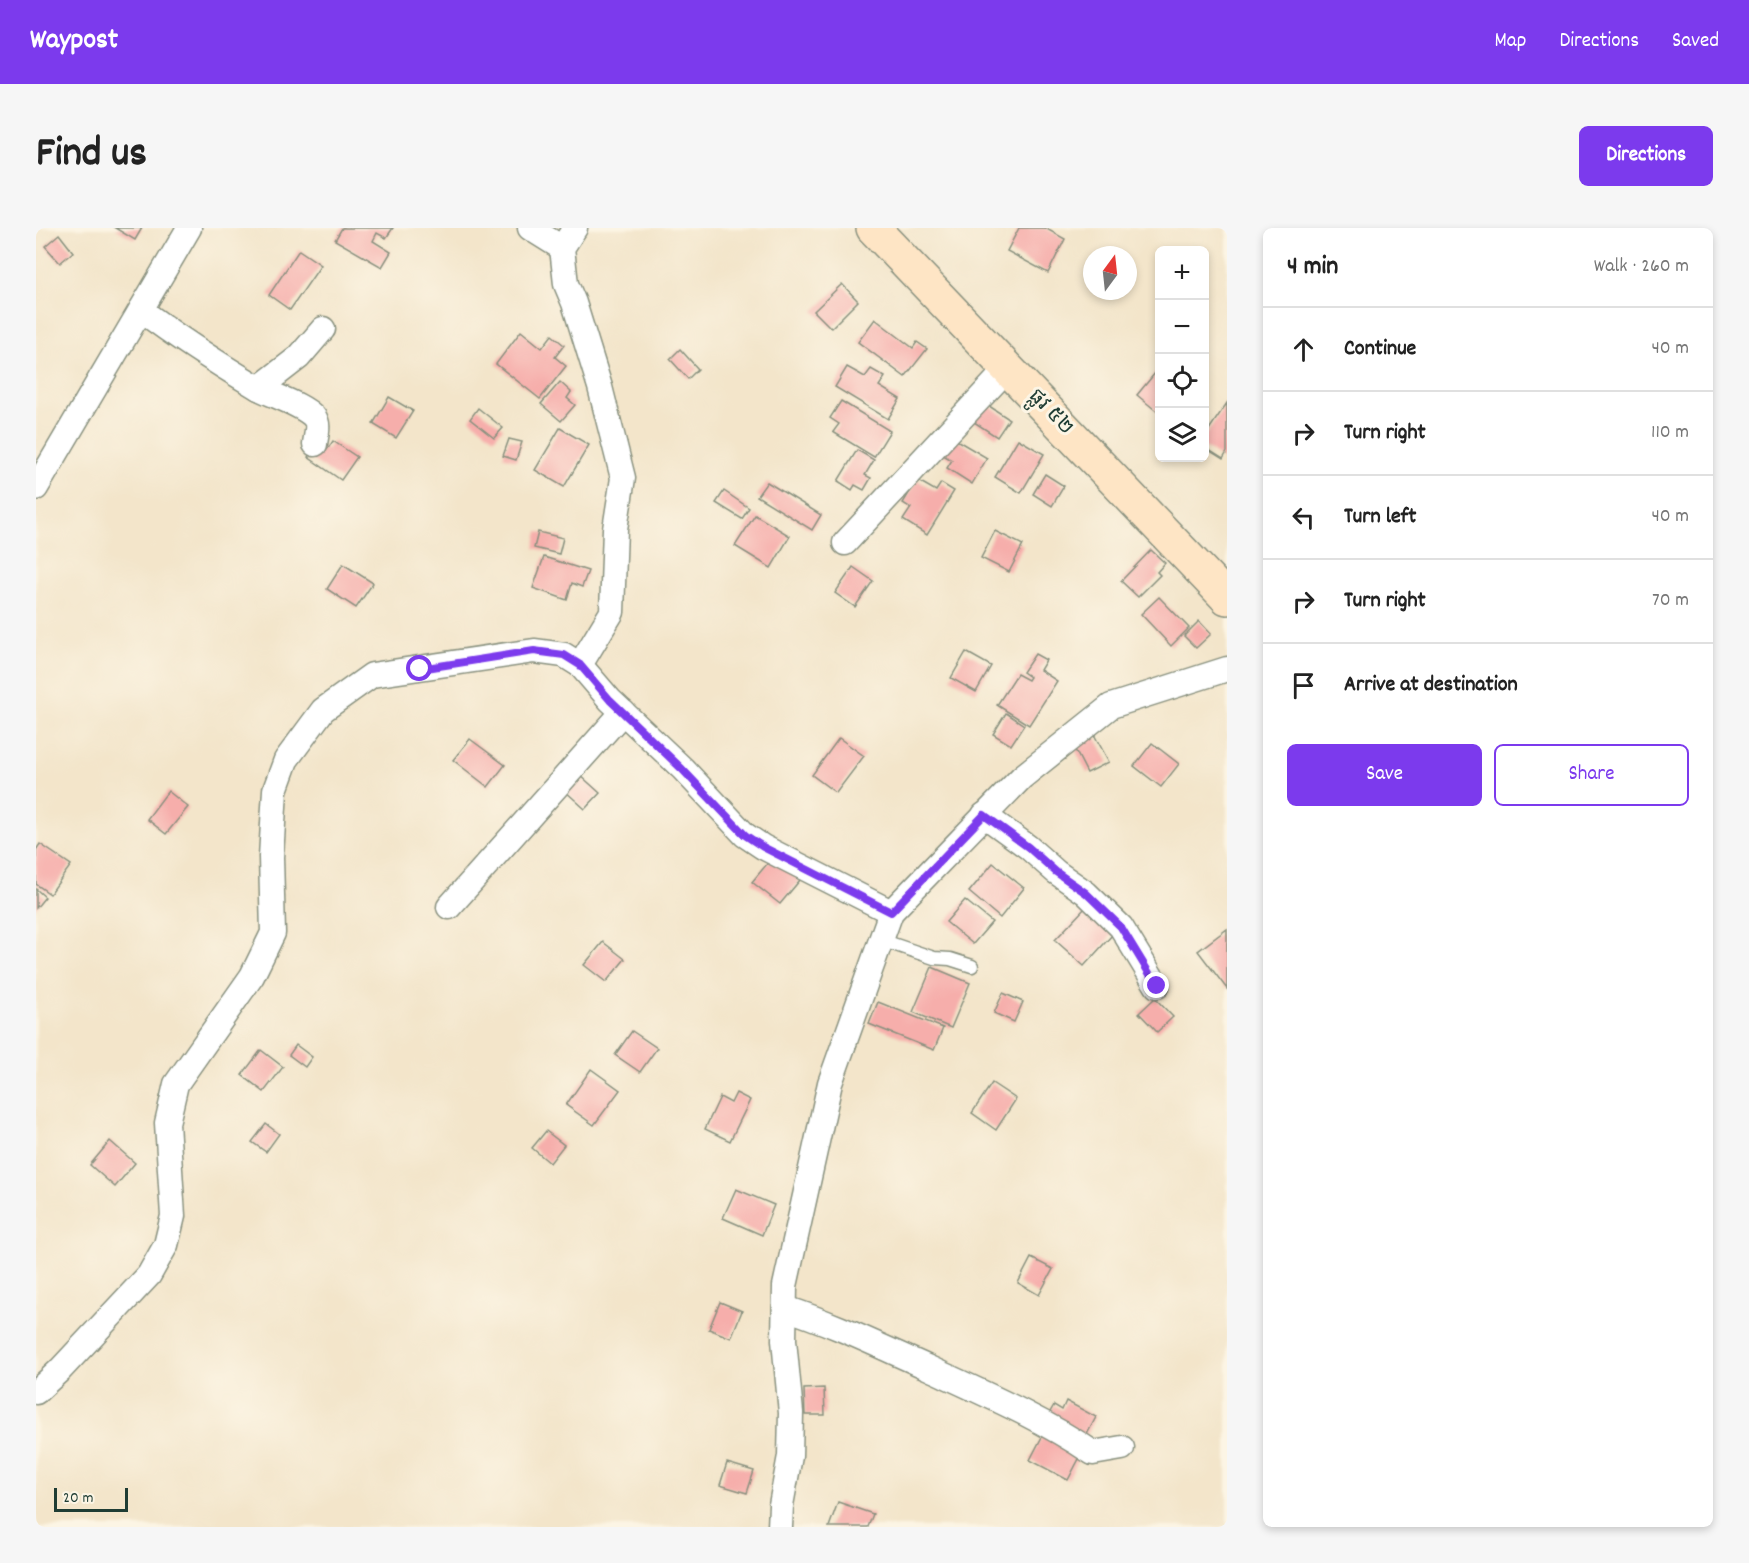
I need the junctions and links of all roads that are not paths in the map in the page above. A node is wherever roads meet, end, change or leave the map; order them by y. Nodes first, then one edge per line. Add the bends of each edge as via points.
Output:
1 (189, 228) edge
2 (530, 228) edge
3 (873, 228) edge
4 (568, 238) edge
5 (141, 310) junction
6 (323, 329) dead end
7 (1008, 368) junction
8 (259, 388) junction
9 (315, 444) dead end
10 (36, 488) edge
11 (845, 543) dead end
12 (1227, 598) edge
13 (580, 665) junction
14 (1227, 669) edge
15 (623, 712) junction
16 (984, 815) junction
17 (449, 907) dead end
18 (891, 912) junction
19 (881, 940) junction
20 (972, 966) dead end
21 (1157, 986) dead end
22 (785, 1308) junction
23 (36, 1392) edge
24 (1122, 1449) dead end
25 (780, 1527) edge

1 - 5 street
2 - 4 street
3 - 7 street, ផ្លូវ ៥២
4 - 13 street via 566,285 600,387 622,478 615,529 612,612
5 - 8 street
5 - 10 street
6 - 8 street via 299,357
7 - 11 street
7 - 12 street, ផ្លូវ ៥២
8 - 9 street via 315,418
13 - 15 street
13 - 23 street via 564,655 534,651 372,675 323,710 286,760 275,790 271,857 273,933 252,976 176,1084 167,1123 173,1216 166,1245 149,1275
14 - 16 street via 1111,706 1022,777
15 - 17 street
15 - 18 street via 745,835
16 - 18 street
16 - 21 street via 1086,893 1121,927
18 - 19 street
19 - 20 lane
19 - 22 street via 830,1083 785,1287
22 - 24 street via 824,1321 981,1392 1093,1452
22 - 25 street via 791,1413 790,1456

